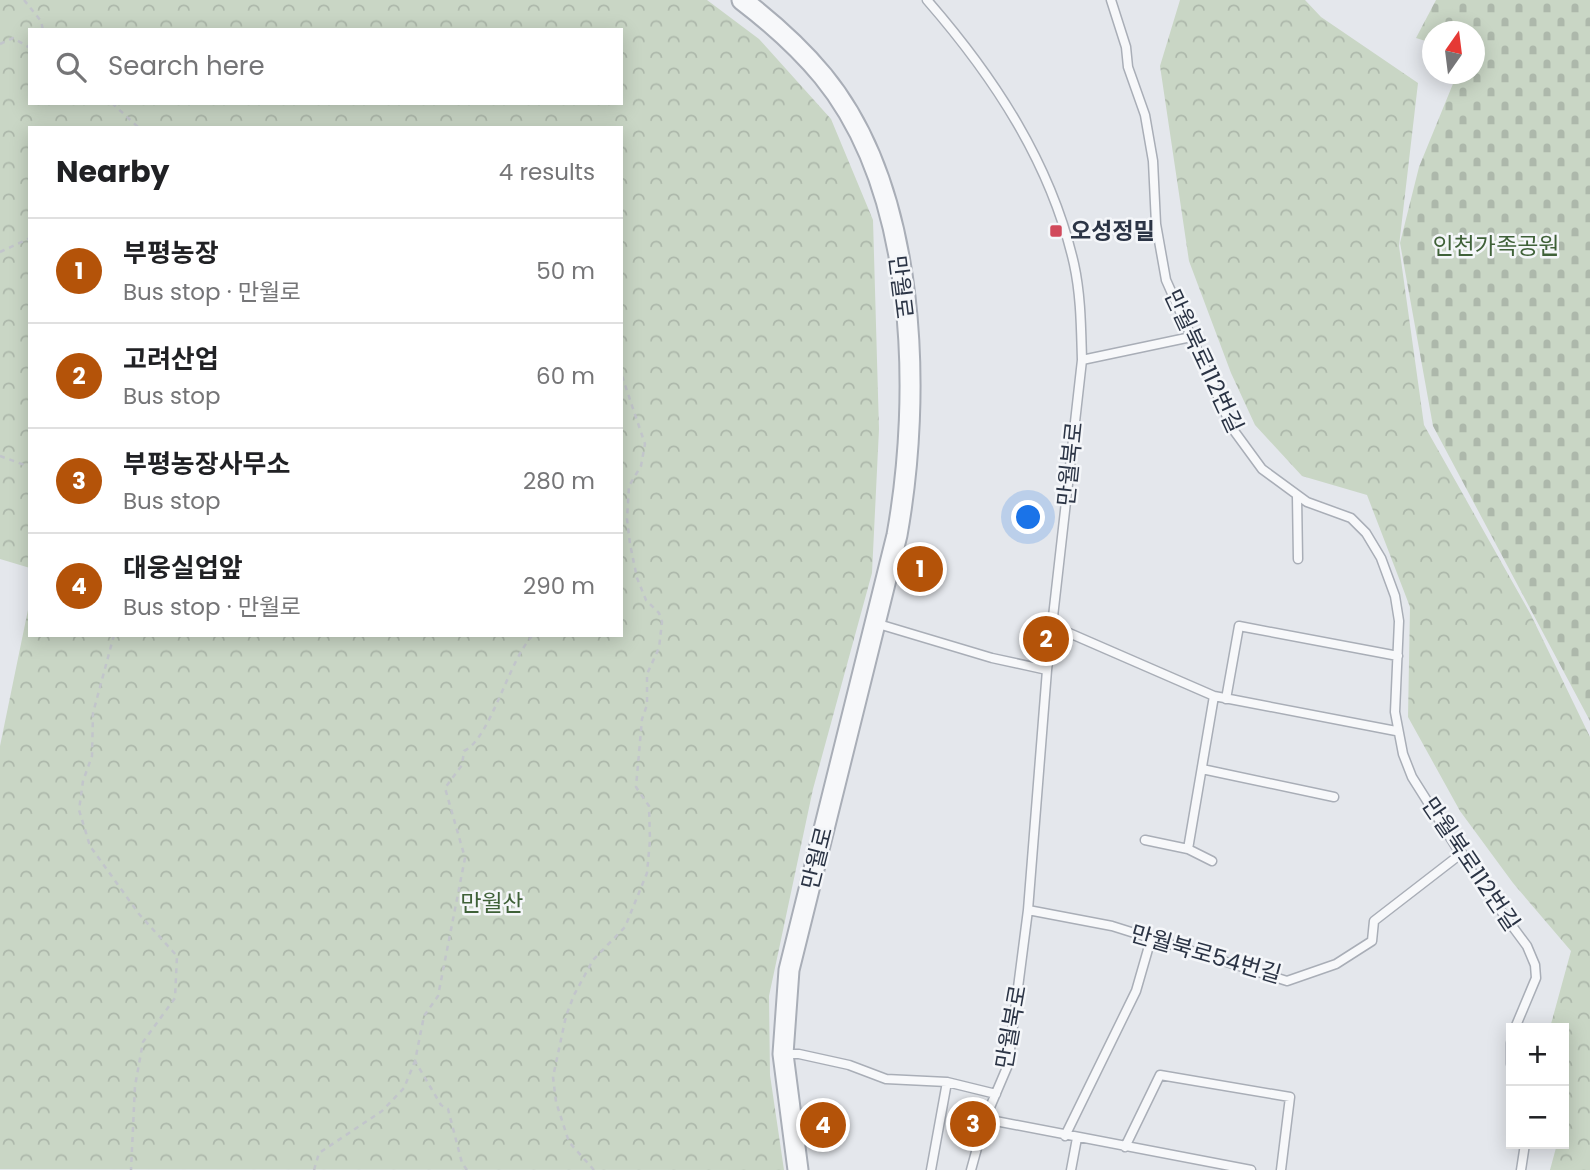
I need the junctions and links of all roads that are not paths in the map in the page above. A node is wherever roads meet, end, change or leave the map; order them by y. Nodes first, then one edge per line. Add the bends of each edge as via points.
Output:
1 (742, 0) edge
2 (927, 0) edge
3 (1111, 0) edge
4 (1191, 337) junction
5 (1082, 360) junction
6 (1297, 496) junction
7 (1298, 559) dead end
8 (875, 623) junction
9 (1053, 626) junction
10 (1398, 656) junction
11 (1047, 670) junction
12 (1213, 696) junction
13 (1226, 699) junction
14 (1396, 731) junction
15 (1202, 769) junction
16 (1334, 797) dead end
17 (1145, 840) dead end
18 (1188, 849) junction
19 (1462, 853) junction
20 (1212, 861) dead end
21 (1028, 910) junction
22 (1151, 939) junction
23 (1517, 1023) edge
24 (783, 1054) junction
25 (947, 1082) junction
26 (996, 1094) junction
27 (985, 1119) junction
28 (1065, 1136) junction
29 (1077, 1138) junction
30 (1125, 1147) junction
31 (1524, 1149) edge
32 (798, 1170) edge
33 (930, 1170) edge
34 (971, 1170) edge
35 (1071, 1170) edge
36 (1251, 1170) edge
37 (1281, 1170) edge
38 (1521, 1170) edge

1 - 8 street, 만월로 via 775,25 824,78 843,108 881,185 897,248 912,415 906,486
2 - 5 lane, 만월북로 via 975,56 1048,184 1074,267
3 - 4 lane, 만월북로112번길 via 1145,115 1166,280
4 - 5 lane
4 - 6 lane, 만월북로112번길 via 1232,428 1262,470
5 - 9 lane, 만월북로
6 - 7 lane
6 - 10 lane, 만월북로112번길 via 1351,518 1366,533 1395,596
8 - 11 lane
8 - 24 street, 만월로 via 789,970
9 - 11 lane, 만월북로
9 - 12 lane
10 - 13 lane via 1238,626
10 - 14 lane, 만월북로112번길
11 - 21 lane, 만월북로
12 - 13 lane
12 - 15 lane
13 - 14 lane
14 - 19 lane, 만월북로112번길 via 1412,777
15 - 16 lane
15 - 18 lane
17 - 18 lane
18 - 20 lane
19 - 22 lane, 만월북로54번길 via 1374,921 1372,941 1336,964 1287,981
19 - 23 lane, 만월북로112번길 via 1527,946 1535,965 1536,978
21 - 22 lane, 만월북로54번길 via 1112,926
21 - 26 lane, 만월북로 via 1008,1065
22 - 28 lane via 1136,991
24 - 25 lane via 849,1065 886,1079
24 - 32 street, 만월로
25 - 26 lane
25 - 33 lane
26 - 27 lane, 만월북로
27 - 28 lane
27 - 34 lane, 만월북로
28 - 29 lane
29 - 30 lane
29 - 35 lane
30 - 36 lane
30 - 37 lane via 1160,1075 1290,1097
31 - 38 lane

